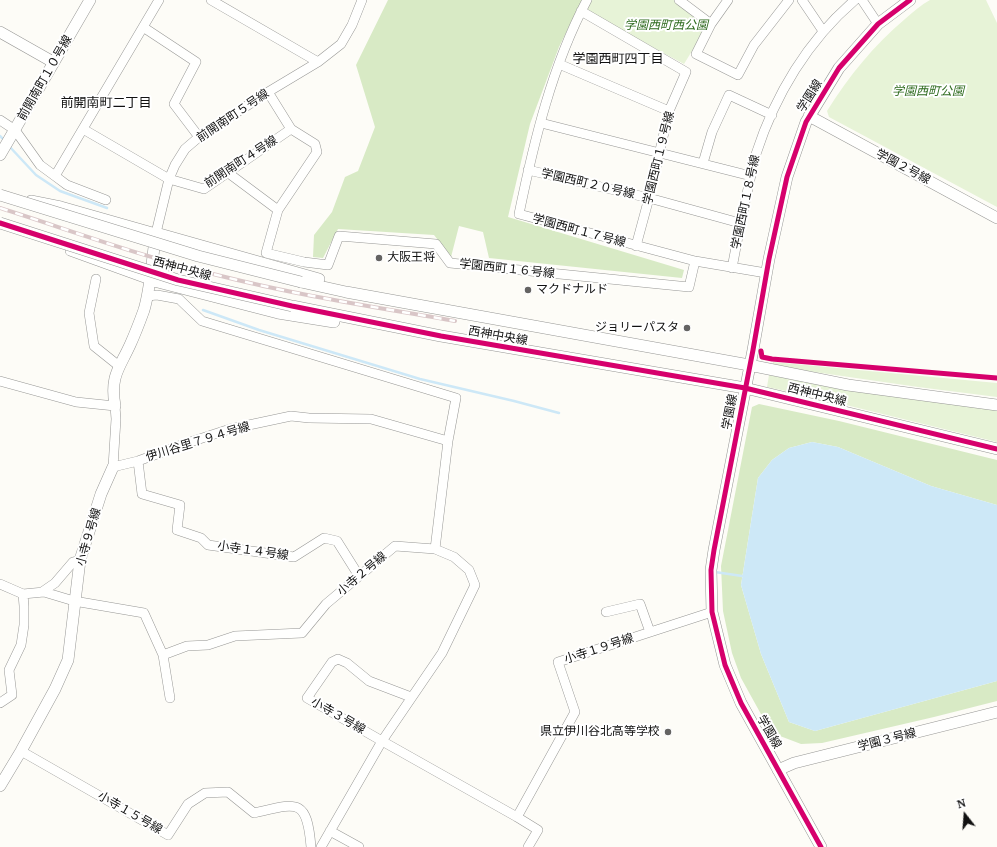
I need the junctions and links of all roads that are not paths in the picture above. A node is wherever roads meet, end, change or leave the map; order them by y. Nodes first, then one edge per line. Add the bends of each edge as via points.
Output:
1 (90, 0) edge
2 (159, 0) edge
3 (211, 0) edge
4 (362, 0) edge
5 (587, 0) edge
6 (679, 0) edge
7 (728, 0) edge
8 (789, 0) edge
9 (802, 0) edge
10 (855, 0) edge
11 (862, 0) edge
12 (910, 0) edge
13 (581, 11) junction
14 (712, 24) junction
15 (878, 24) junction
16 (142, 27) junction
17 (824, 31) junction
18 (0, 32) edge
19 (53, 62) junction
20 (318, 62) junction
21 (558, 64) junction
22 (268, 92) junction
23 (669, 112) junction
24 (772, 115) junction
25 (809, 116) junction
26 (0, 120) edge
27 (541, 123) junction
28 (83, 129) junction
29 (291, 129) junction
30 (13, 132) junction
31 (199, 137) junction
32 (659, 152) junction
33 (1, 153) edge
34 (703, 163) junction
35 (528, 170) junction
36 (227, 172) junction
37 (55, 176) junction
38 (751, 176) junction
39 (170, 179) junction
40 (0, 192) edge
41 (0, 195) edge
42 (649, 198) junction
43 (106, 200) dead end
44 (278, 210) junction
45 (997, 218) edge
46 (0, 223) edge
47 (740, 223) junction
48 (0, 227) edge
49 (156, 233) junction
50 (636, 246) junction
51 (695, 261) junction
52 (732, 268) junction
53 (766, 273) junction
54 (96, 279) dead end
55 (150, 280) junction
56 (147, 296) junction
57 (407, 303) junction
58 (441, 336) junction
59 (749, 365) junction
60 (119, 366) junction
61 (0, 381) edge
62 (745, 388) junction
63 (997, 405) edge
64 (115, 406) junction
65 (448, 441) junction
66 (997, 449) edge
67 (138, 461) junction
68 (114, 467) junction
69 (435, 549) junction
70 (80, 560) junction
71 (359, 576) junction
72 (0, 584) edge
73 (42, 592) junction
74 (23, 594) junction
75 (74, 601) junction
76 (606, 612) dead end
77 (712, 612) junction
78 (650, 632) junction
79 (163, 654) junction
80 (411, 697) junction
81 (170, 698) dead end
82 (0, 703) edge
83 (997, 712) edge
84 (382, 741) junction
85 (21, 751) junction
86 (778, 770) junction
87 (0, 786) edge
88 (517, 817) junction
89 (330, 831) junction
90 (311, 847) edge
91 (321, 847) edge
92 (359, 847) edge
93 (528, 847) edge
94 (821, 847) edge

1 - 19 street, 前開南町１０号線
2 - 16 street
3 - 20 street
4 - 20 street, 前開南町５号線 via 341,44
5 - 13 street, 学園西町１７号線
6 - 14 street
7 - 14 street
8 - 14 street via 754,45 738,75 696,54
9 - 17 street
10 - 17 street, 学園西町１８号線 via 837,15
11 - 15 street
12 - 15 street, 学園線
13 - 21 street, 学園西町１７号線
13 - 23 street, 学園西町１９号線 via 686,72
15 - 25 street, 学園線 via 840,68
16 - 28 street
16 - 31 street via 196,62 174,104
17 - 24 street, 学園西町１８号線 via 796,67 778,98
18 - 19 street
19 - 30 street, 前開南町１０号線
20 - 22 street, 前開南町５号線
21 - 23 street
21 - 27 street, 学園西町１７号線
22 - 29 street
22 - 31 street, 前開南町５号線
23 - 32 street, 学園西町１９号線
24 - 34 street via 728,95 712,132
24 - 38 street, 学園西町１８号線 via 756,155
25 - 45 street, 学園２号線
25 - 53 street, 学園線 via 787,177
26 - 30 street
27 - 32 street
27 - 35 street, 学園西町１７号線
28 - 37 street
28 - 39 street, 前開南町４号線
29 - 36 street, 前開南町４号線
29 - 44 street via 316,144 317,152
30 - 33 street, 前開南町１０号線
30 - 37 street via 40,165
31 - 39 street, 前開南町５号線 via 185,149
32 - 34 street
32 - 42 street, 学園西町１９号線
34 - 38 street
35 - 42 street, 学園西町２０号線
35 - 50 street, 学園西町１７号線 via 519,214
36 - 39 street, 前開南町４号線 via 204,189
36 - 44 street
37 - 43 street via 67,185
38 - 47 street, 学園西町１８号線
39 - 49 street, 前開南町５号線
40 - 49 street
41 - 57 street, 西神中央線, bridge via 198,256 300,282
42 - 47 street, 学園西町２０号線
42 - 50 street, 学園西町１９号線
44 - 51 street, 学園西町１６号線 via 266,253 328,265 339,236 436,244 450,263 689,287
46 - 58 street, 西神中央線, bridge via 178,280
47 - 52 street, 学園西町１８号線
48 - 55 street, 西神中央線
49 - 55 street, 小寺９号線
49 - 57 street
50 - 51 street, 学園西町１７号線
51 - 52 street, 学園西町１７号線
52 - 53 street, 学園西町１７号線
53 - 59 street, 学園線
54 - 60 street via 89,313 94,346
55 - 56 street, 小寺９号線
55 - 58 street via 278,313
56 - 60 street, 小寺９号線 via 130,345
56 - 65 street via 157,294 179,299 202,321 456,398
57 - 59 street, 西神中央線
58 - 62 street, 西神中央線
59 - 62 street, 学園線
59 - 63 street, 西神中央線 via 848,385
60 - 64 street, 小寺９号線 via 114,382
61 - 64 street via 76,402
62 - 66 street, 西神中央線
62 - 77 street, 学園線 via 711,570
64 - 68 street, 小寺９号線
65 - 67 street, 伊川谷里７９４号線 via 371,419 291,416 230,429
65 - 69 street
67 - 68 street, 伊川谷里７９４号線
67 - 71 street, 小寺１４号線 via 142,494 180,505 177,530 201,538 208,545 294,556 324,538 337,541
68 - 70 street, 小寺９号線 via 101,494
69 - 71 street, 小寺２号線 via 395,546
69 - 80 street, 小寺２号線 via 454,557 469,570 475,585 442,653
70 - 73 street via 73,562 55,583
70 - 75 street, 小寺９号線
71 - 79 street, 小寺２号線 via 326,604 302,633 235,636 208,645 187,646
72 - 74 street
73 - 74 street
73 - 75 street
74 - 82 street via 24,625 21,646 9,670 12,695
75 - 79 street via 144,613
75 - 85 street, 小寺９号線 via 68,660
76 - 78 street via 640,604
77 - 78 street, 小寺１９号線
77 - 86 street, 学園線 via 724,665 741,703
78 - 88 street, 小寺１９号線 via 558,662 575,712
79 - 81 street
80 - 84 street, 小寺２号線
80 - 84 street, 小寺３号線 via 369,681 338,659 332,662 307,698
83 - 86 street, 学園３号線 via 794,763
84 - 88 street
84 - 89 street, 小寺２号線
85 - 87 street, 小寺９号線
85 - 90 street, 小寺１５号線 via 168,835 188,804 205,793 228,792 254,813 284,806 297,807 305,814
86 - 94 street, 学園線
88 - 93 street via 538,830
89 - 91 street, 小寺２号線
89 - 92 street

